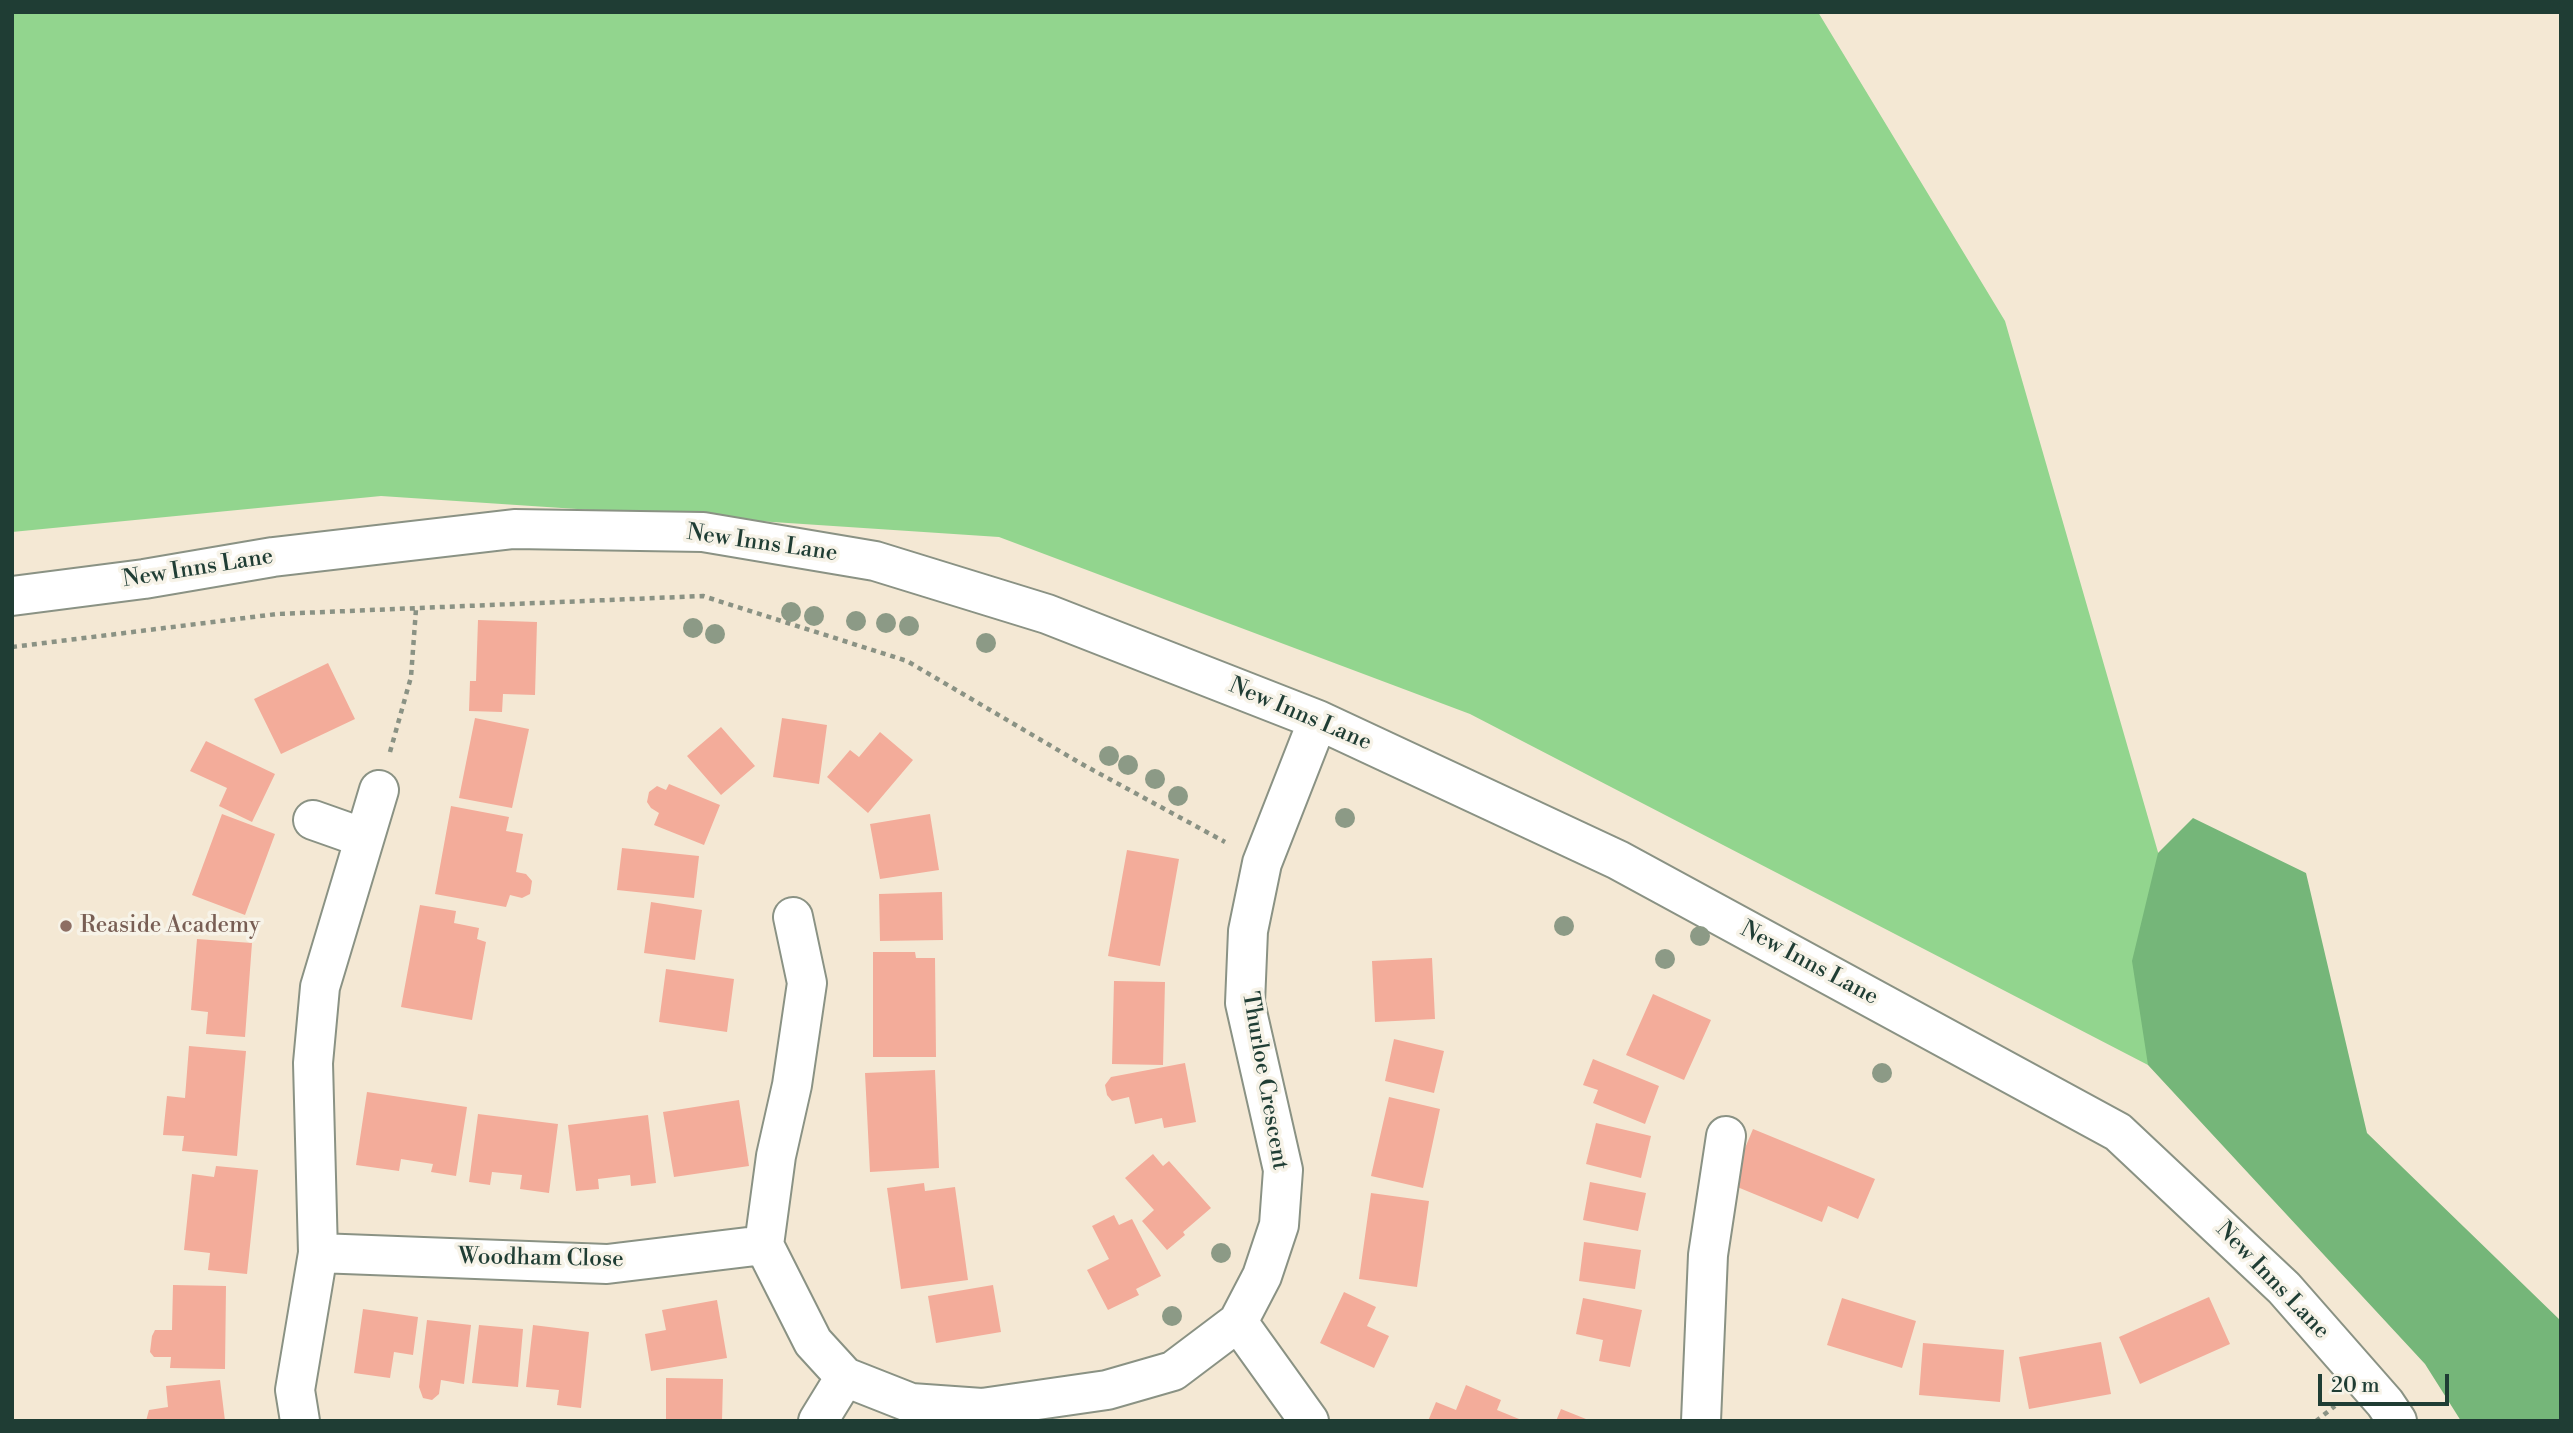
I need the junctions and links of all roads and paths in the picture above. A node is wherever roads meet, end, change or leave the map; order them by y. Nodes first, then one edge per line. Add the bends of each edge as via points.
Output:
1 (12, 596) edge
2 (416, 609) junction
3 (12, 647) edge
4 (1318, 720) junction
5 (379, 790) joint
6 (313, 820) dead end
7 (365, 838) junction
8 (1262, 863) junction
9 (793, 917) dead end
10 (1726, 1136) dead end
11 (764, 1245) junction
12 (318, 1253) junction
13 (1238, 1322) junction
14 (845, 1377) junction
15 (300, 1421) edge
16 (818, 1421) edge
17 (1309, 1421) edge
18 (1700, 1421) edge
19 (2397, 1421) edge

1 - 4 street, New Inns Lane via 274,557 514,529 703,532 875,561 1047,614
2 - 3 path via 277,614
2 - 5 path via 411,677
2 - 8 path via 703,596 908,661
4 - 8 street, Thurloe Crescent
4 - 19 street, New Inns Lane via 1618,860 2118,1132 2284,1288
5 - 7 street
6 - 7 street
7 - 12 street via 320,987 313,1063
8 - 13 street, Thurloe Crescent via 1248,931 1245,1003 1283,1170 1279,1225 1262,1276
9 - 11 street via 807,983
10 - 18 street via 1708,1255
11 - 12 street, Woodham Close via 607,1264
11 - 14 street, Thurloe Crescent via 813,1342
12 - 15 street via 295,1390
13 - 14 street, Thurloe Crescent via 1173,1371 1107,1390 1048,1400 982,1408 911,1403
13 - 17 street
14 - 16 street

